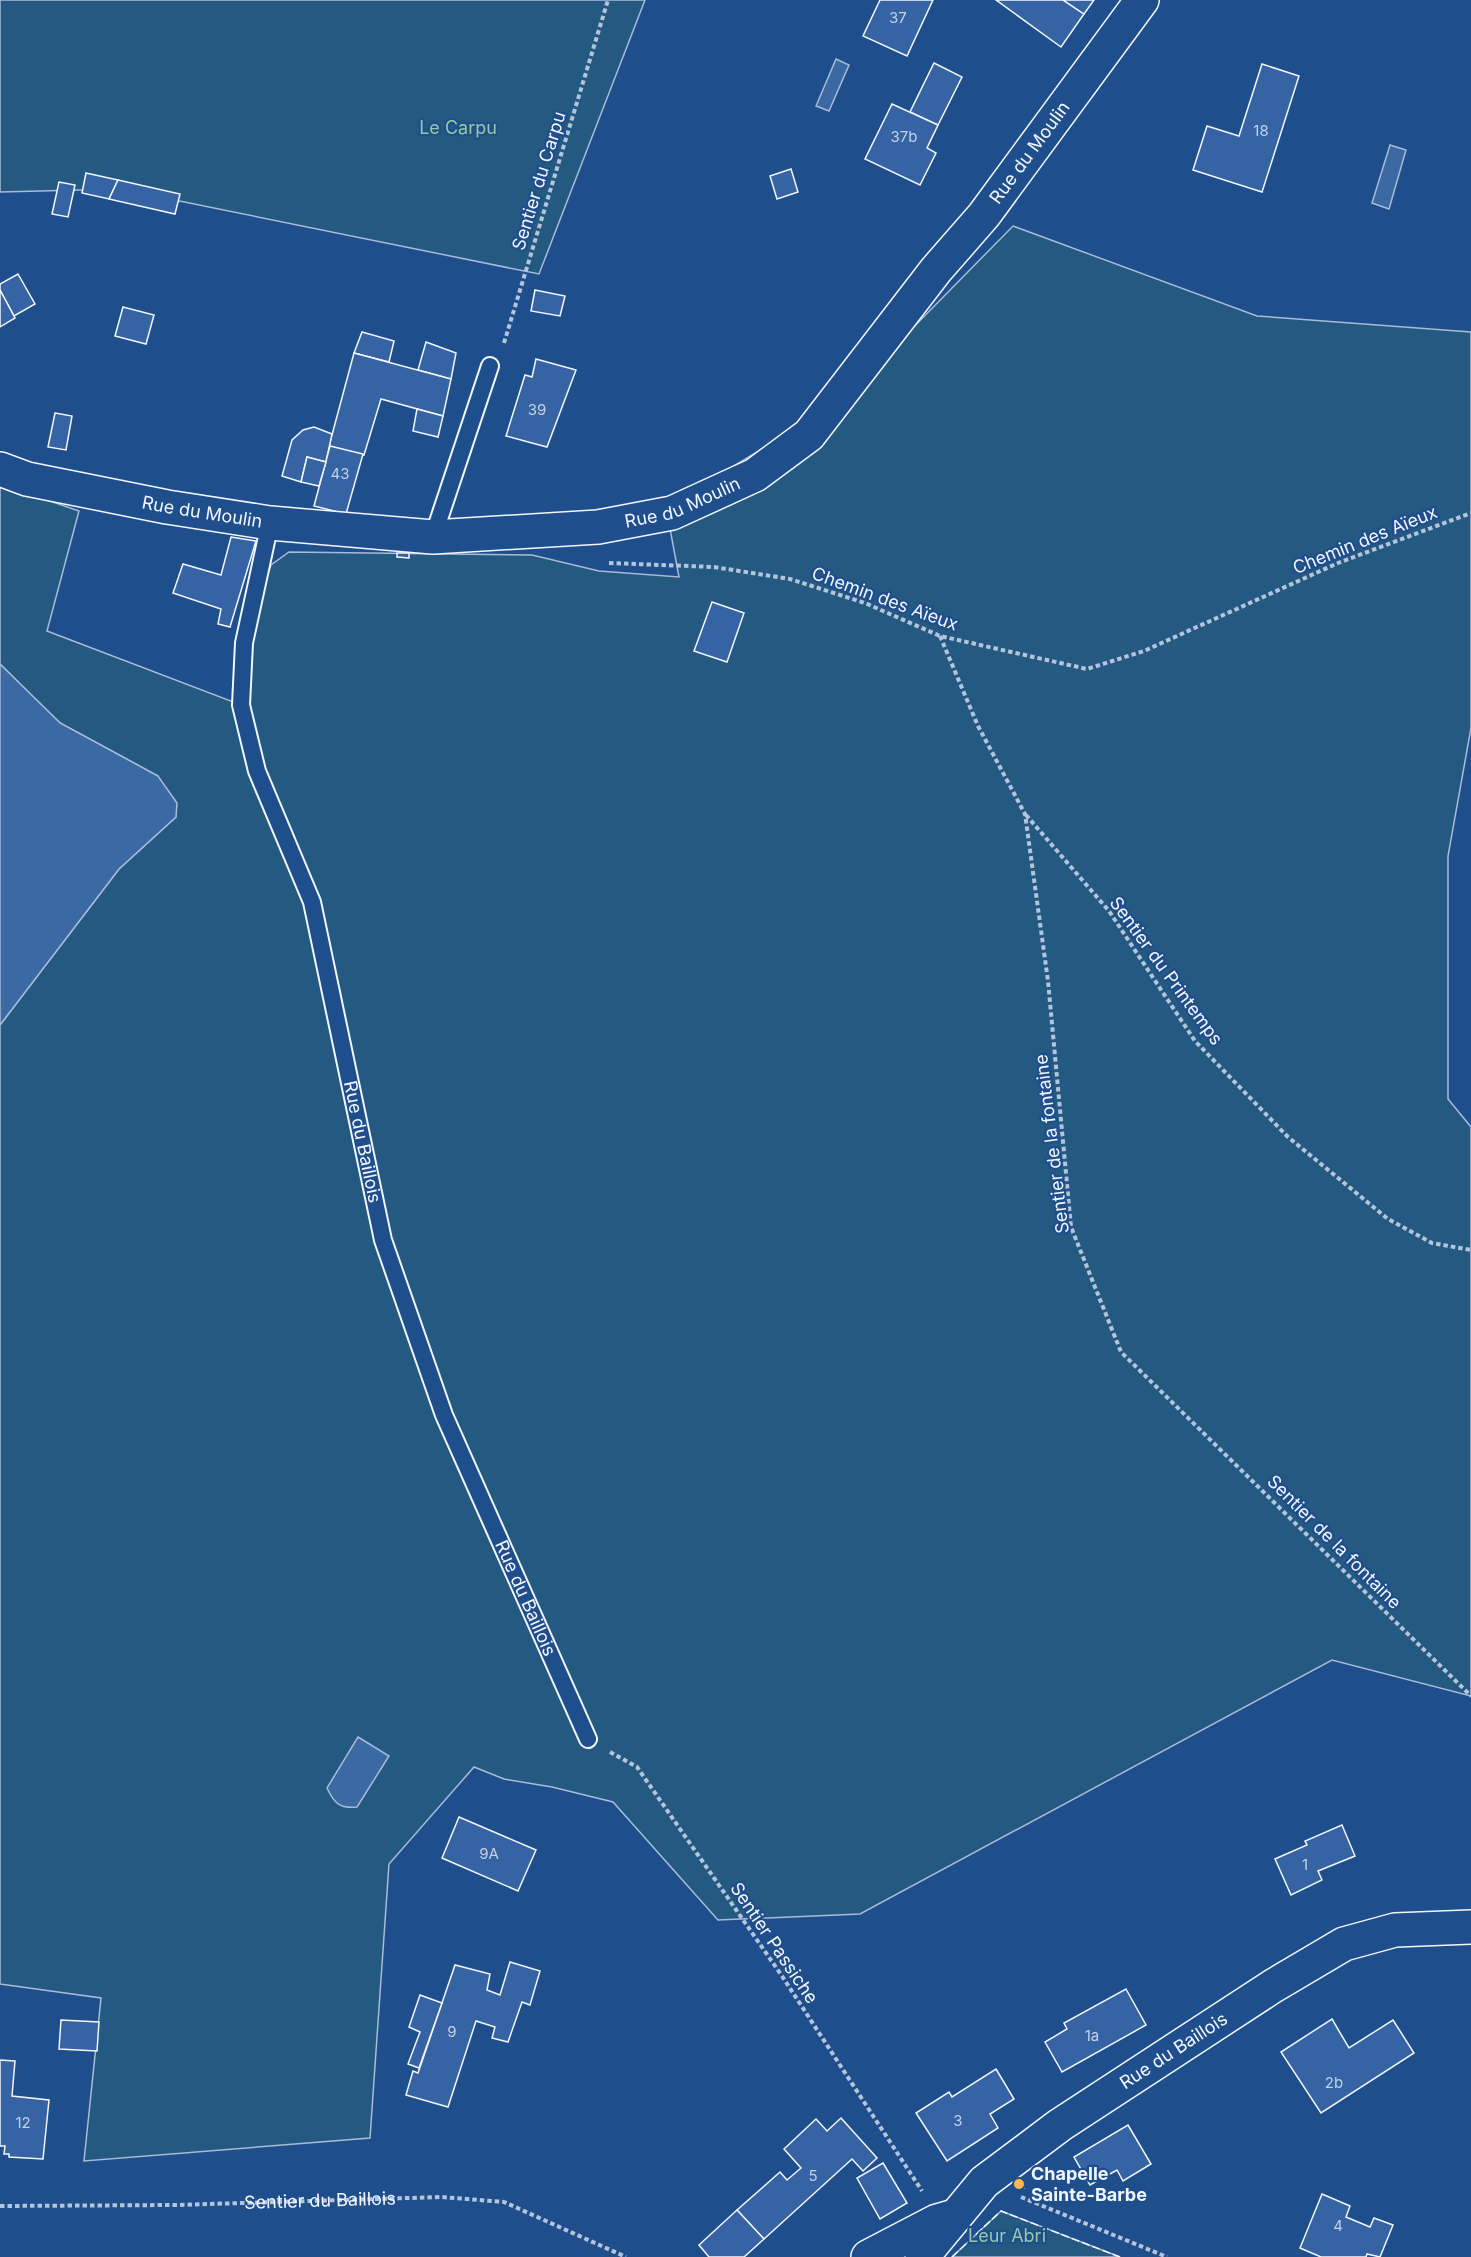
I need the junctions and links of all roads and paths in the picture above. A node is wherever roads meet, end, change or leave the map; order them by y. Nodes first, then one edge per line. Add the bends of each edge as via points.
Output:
1 (608, 0) edge
2 (1142, 0) edge
3 (490, 366) joint
4 (0, 469) edge
5 (1471, 513) edge
6 (270, 523) junction
7 (432, 537) junction
8 (605, 563) dead end
9 (940, 636) junction
10 (1025, 814) junction
11 (1471, 1250) edge
12 (1471, 1696) edge
13 (588, 1739) joint
14 (1471, 1927) edge
15 (984, 2182) junction
16 (916, 2183) dead end
17 (0, 2206) edge
18 (963, 2210) junction
19 (626, 2257) edge
20 (868, 2257) edge
21 (922, 2257) edge
22 (1167, 2257) edge

1 - 3 path, Sentier du Carpu via 502,351
2 - 7 street, Rue du Moulin via 984,214 809,435 755,475 672,513 598,527
3 - 7 lane
4 - 6 street, Rue du Moulin via 27,479
5 - 9 path, Chemin des Aïeux via 1338,563 1144,651 1087,669
6 - 7 street, Rue du Moulin
6 - 13 lane, Rue du Baillois via 244,643 241,705 257,771 312,902 383,1240 444,1415
8 - 9 path, Chemin des Aïeux via 714,567 790,579 865,603
9 - 10 path, Sentier de la fontaine via 978,726
10 - 11 path, Sentier du Printemps via 1109,911 1195,1041 1288,1137 1388,1219 1432,1243
10 - 12 path, Sentier de la fontaine via 1048,981 1071,1227 1121,1352
13 - 16 path, Sentier Passiche via 637,1767 782,1976
14 - 15 street, Rue du Baillois via 1395,1930 1344,1944 1060,2125
15 - 18 street, Rue du Baillois
15 - 22 path
17 - 19 path, Sentier du Baillois via 442,2197 504,2202
18 - 20 street
18 - 21 street, Rue du Baillois

